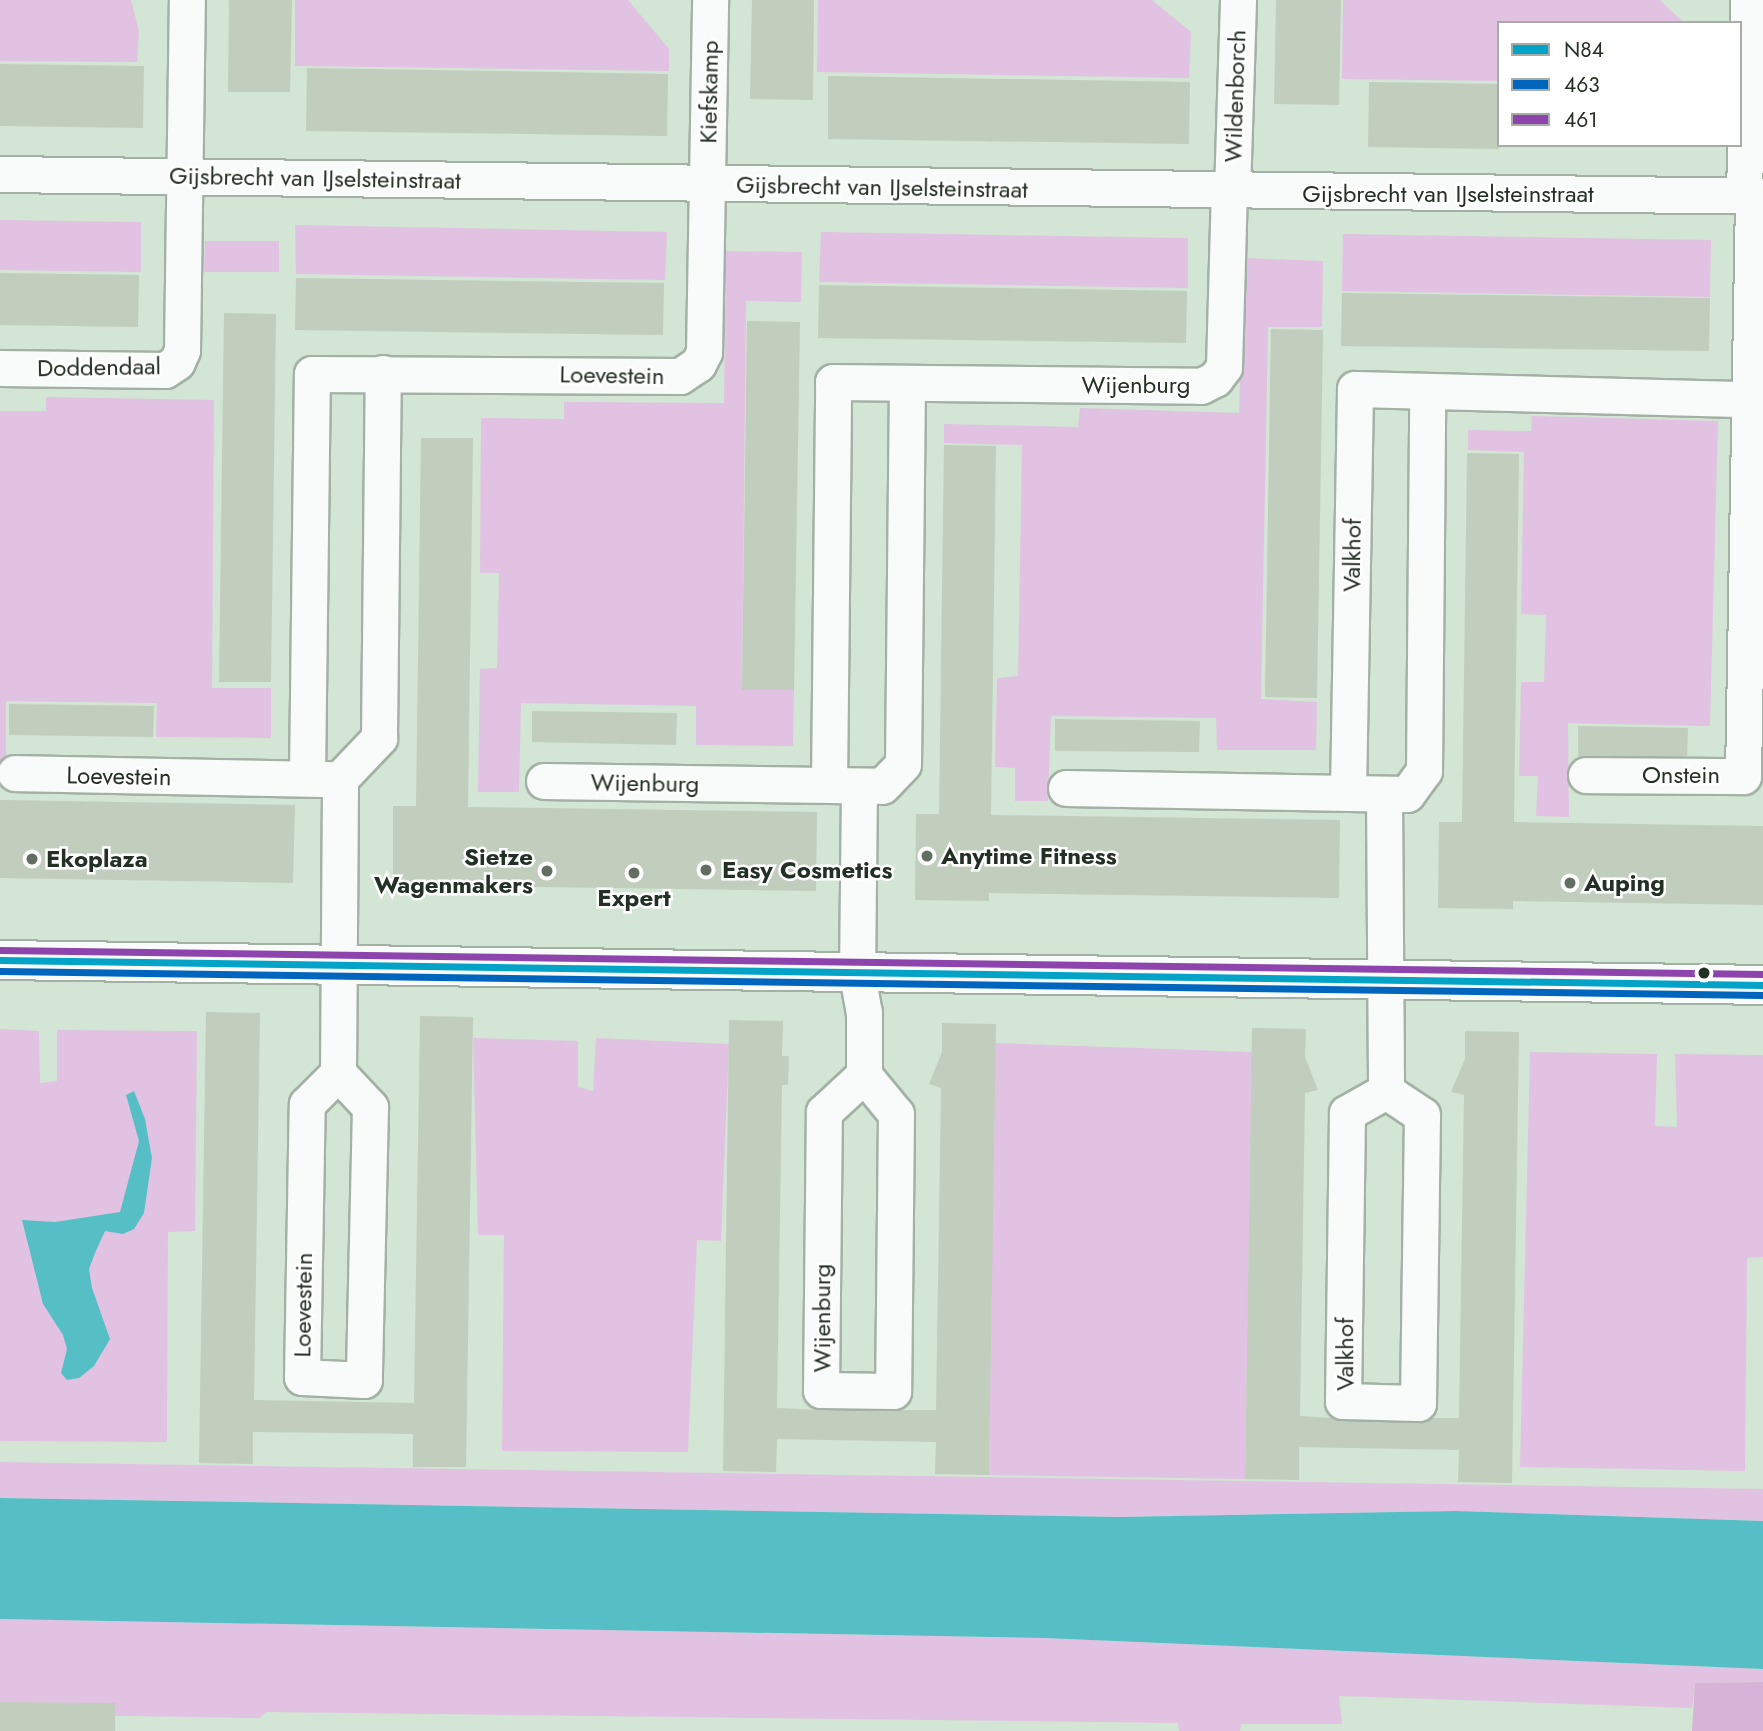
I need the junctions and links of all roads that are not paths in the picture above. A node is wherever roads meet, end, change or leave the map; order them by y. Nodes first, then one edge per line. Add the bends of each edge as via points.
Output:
1 (187, 0) edge
2 (710, 0) edge
3 (1238, 0) edge
4 (1748, 0) edge
5 (0, 174) edge
6 (184, 176) junction
7 (707, 184) junction
8 (1231, 192) junction
9 (1753, 196) edge
10 (0, 368) edge
11 (383, 373) junction
12 (907, 383) junction
13 (1427, 391) junction
14 (1749, 399) junction
15 (15, 774) dead end
16 (1586, 775) dead end
17 (323, 778) junction
18 (544, 781) dead end
19 (844, 786) junction
20 (1066, 788) dead end
21 (1348, 793) junction
22 (1384, 794) junction
23 (0, 960) edge
24 (338, 966) junction
25 (857, 974) junction
26 (1386, 982) junction
27 (1763, 985) edge
28 (338, 1073) junction
29 (864, 1074) junction
30 (1386, 1091) junction

1 - 6 street
2 - 7 street, Kiefskamp
3 - 8 street, Wildenborch
4 - 9 street, Onstein
5 - 6 street, Gijsbrecht van IJselsteinstraat
6 - 7 street, Gijsbrecht van IJselsteinstraat
6 - 10 street, Doddendaal via 182,350 177,362 165,370
7 - 8 street, Gijsbrecht van IJselsteinstraat
7 - 11 street, Loevestein via 704,352 698,364 680,376
8 - 9 street, Gijsbrecht van IJselsteinstraat
8 - 12 street, Wijenburg via 1224,367 1215,379 1201,386
9 - 14 street, Onstein
11 - 17 street via 379,738
11 - 17 street, Loevestein via 313,374
12 - 19 street, Wijenburg via 903,764 882,786
12 - 19 street, Wijenburg via 833,382
13 - 14 street, Valkhof
13 - 21 street, Valkhof via 1356,389
13 - 22 street via 1424,771 1407,794
14 - 16 street, Onstein via 1743,776
15 - 17 street, Loevestein
17 - 24 street, Loevestein
18 - 19 street, Wijenburg
19 - 25 street, Wijenburg
20 - 21 street
21 - 22 street
22 - 26 street
23 - 24 street
24 - 25 street
24 - 28 street, Loevestein
25 - 26 street
25 - 29 street, Wijenburg via 864,1012
26 - 27 street
26 - 30 street
28 - 28 street, Loevestein via 307,1104 302,1377 365,1380 370,1107
29 - 29 street, Wijenburg via 824,1112 821,1390 893,1391 896,1114
30 - 30 street, Valkhof via 1422,1115 1418,1403 1343,1401 1348,1113

